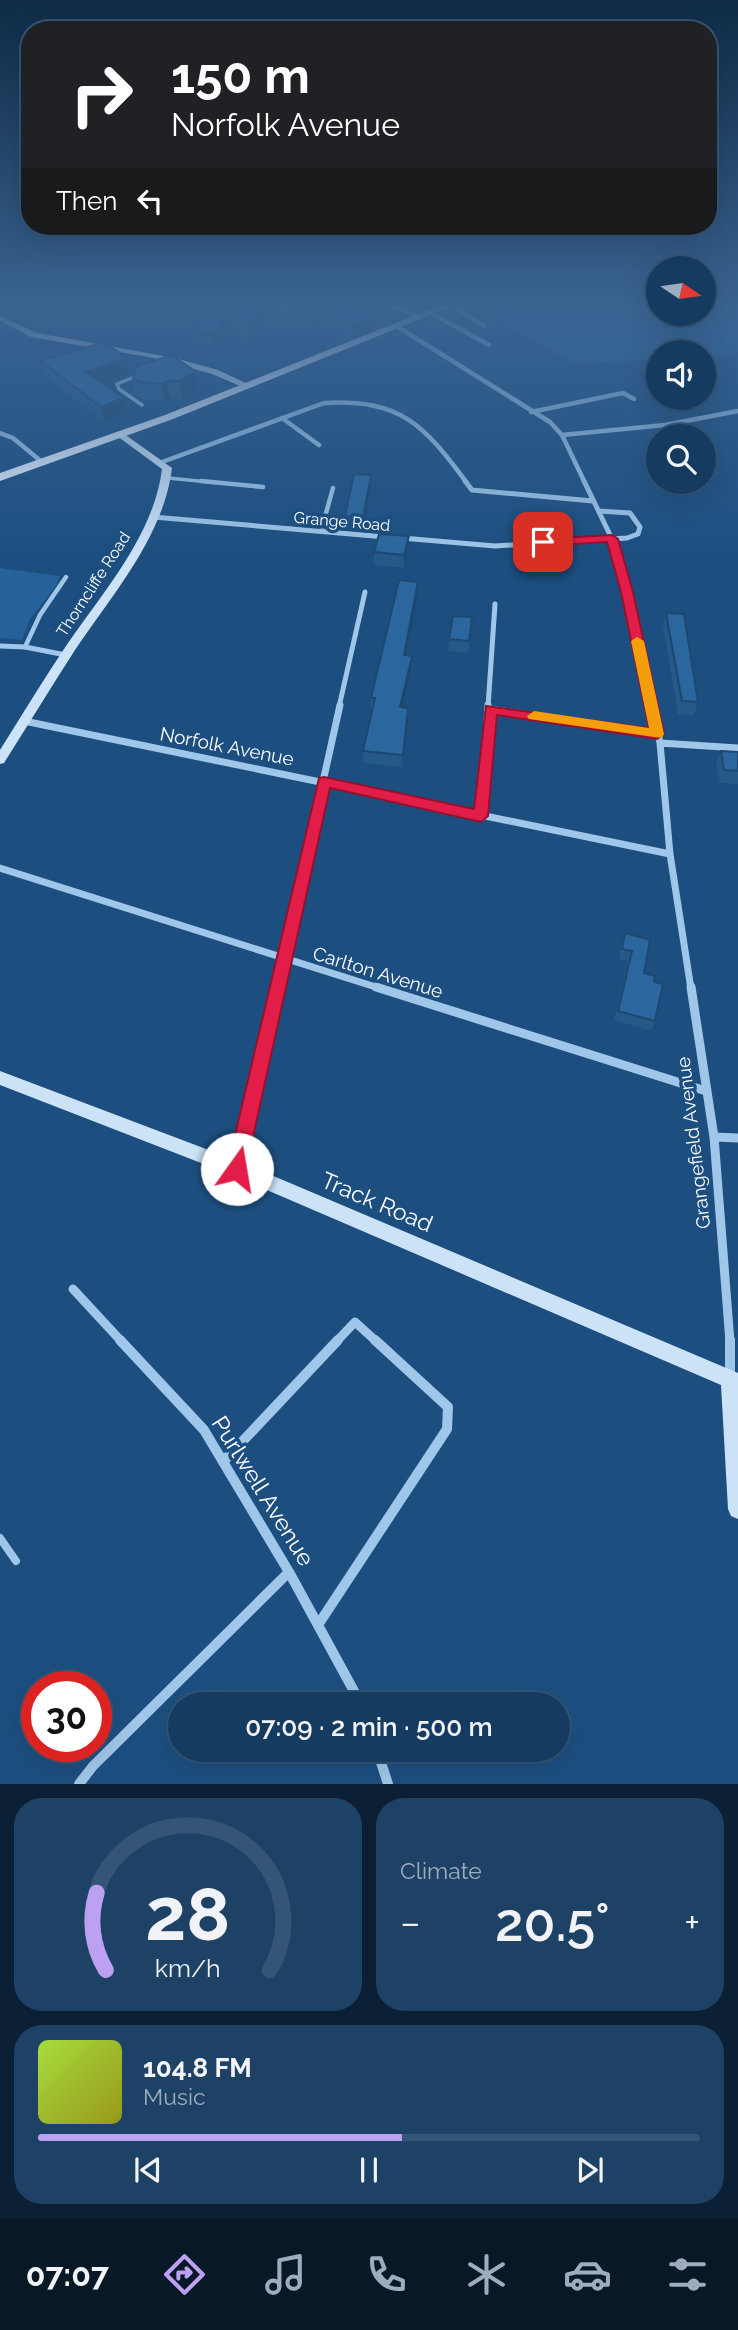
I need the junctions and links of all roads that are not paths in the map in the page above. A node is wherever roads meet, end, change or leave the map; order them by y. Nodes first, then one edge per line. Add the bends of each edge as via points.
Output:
1 (118, 386) edge
2 (248, 386) edge
3 (491, 386) edge
4 (634, 399) dead end
5 (142, 405) dead end
6 (738, 411) edge
7 (531, 412) junction
8 (282, 418) junction
9 (0, 433) edge
10 (120, 434) junction
11 (562, 435) junction
12 (319, 445) dead end
13 (42, 462) junction
14 (162, 462) junction
15 (0, 477) edge
16 (168, 478) junction
17 (263, 487) dead end
18 (333, 488) dead end
19 (593, 501) junction
20 (599, 511) junction
21 (153, 517) junction
22 (321, 531) junction
23 (612, 539) junction
24 (66, 577) dead end
25 (365, 592) dead end
26 (495, 604) dead end
27 (0, 646) edge
28 (26, 647) junction
29 (66, 655) junction
30 (490, 709) junction
31 (24, 722) junction
32 (659, 739) junction
33 (738, 748) edge
34 (0, 760) edge
35 (324, 782) junction
36 (481, 816) junction
37 (670, 854) junction
38 (0, 868) edge
39 (285, 959) junction
40 (0, 1078) edge
41 (706, 1091) junction
42 (714, 1137) junction
43 (738, 1138) edge
44 (237, 1169) junction
45 (73, 1289) dead end
46 (734, 1382) edge
47 (223, 1462) junction
48 (738, 1509) edge
49 (0, 1538) edge
50 (16, 1561) dead end
51 (289, 1572) junction
52 (318, 1625) junction
53 (354, 1692) edge
54 (381, 1762) edge
55 (79, 1784) edge
56 (388, 1784) edge

1 - 5 lane
2 - 10 main road
3 - 7 street
4 - 7 street via 623,393
6 - 11 street via 665,425
7 - 11 street via 551,422
8 - 12 street
8 - 14 street
8 - 19 street via 324,403 376,403 395,409 433,440 472,490
9 - 13 street
10 - 13 main road
10 - 14 street
11 - 19 street, Grangefield Avenue
13 - 15 main road
14 - 16 street
16 - 17 lane
16 - 21 street, Thorncliffe Road
18 - 22 lane
19 - 20 street, Grangefield Avenue
20 - 23 street, Grangefield Avenue
20 - 23 street via 630,513 640,527 638,534
21 - 22 street, Grange Road
21 - 29 street, Thorncliffe Road
22 - 23 street, Grange Road via 495,546
23 - 32 street, Grangefield Avenue
24 - 28 lane via 40,615
25 - 35 street
26 - 30 street
27 - 28 street
28 - 29 street
29 - 31 street, Thorncliffe Road
30 - 32 street
30 - 36 street
31 - 34 street, Thorncliffe Road
31 - 35 street, Norfolk Avenue
32 - 33 street
32 - 37 street, Grangefield Avenue
35 - 36 street, Norfolk Avenue
35 - 39 street
36 - 37 street, Norfolk Avenue
37 - 41 street, Grangefield Avenue
38 - 39 street, Carlton Avenue
39 - 41 street, Carlton Avenue
39 - 44 street
40 - 44 street, Track Road
41 - 42 street, Grangefield Avenue
42 - 43 street
42 - 46 street, Grangefield Avenue
44 - 46 street, Track Road
45 - 47 street, Purlwell Avenue via 204,1430
46 - 48 street
47 - 51 street, Purlwell Avenue
47 - 52 street via 355,1322 448,1407 447,1429
49 - 50 lane
51 - 52 street, Purlwell Avenue
51 - 55 street
52 - 53 street, Purlwell Avenue
54 - 56 street

